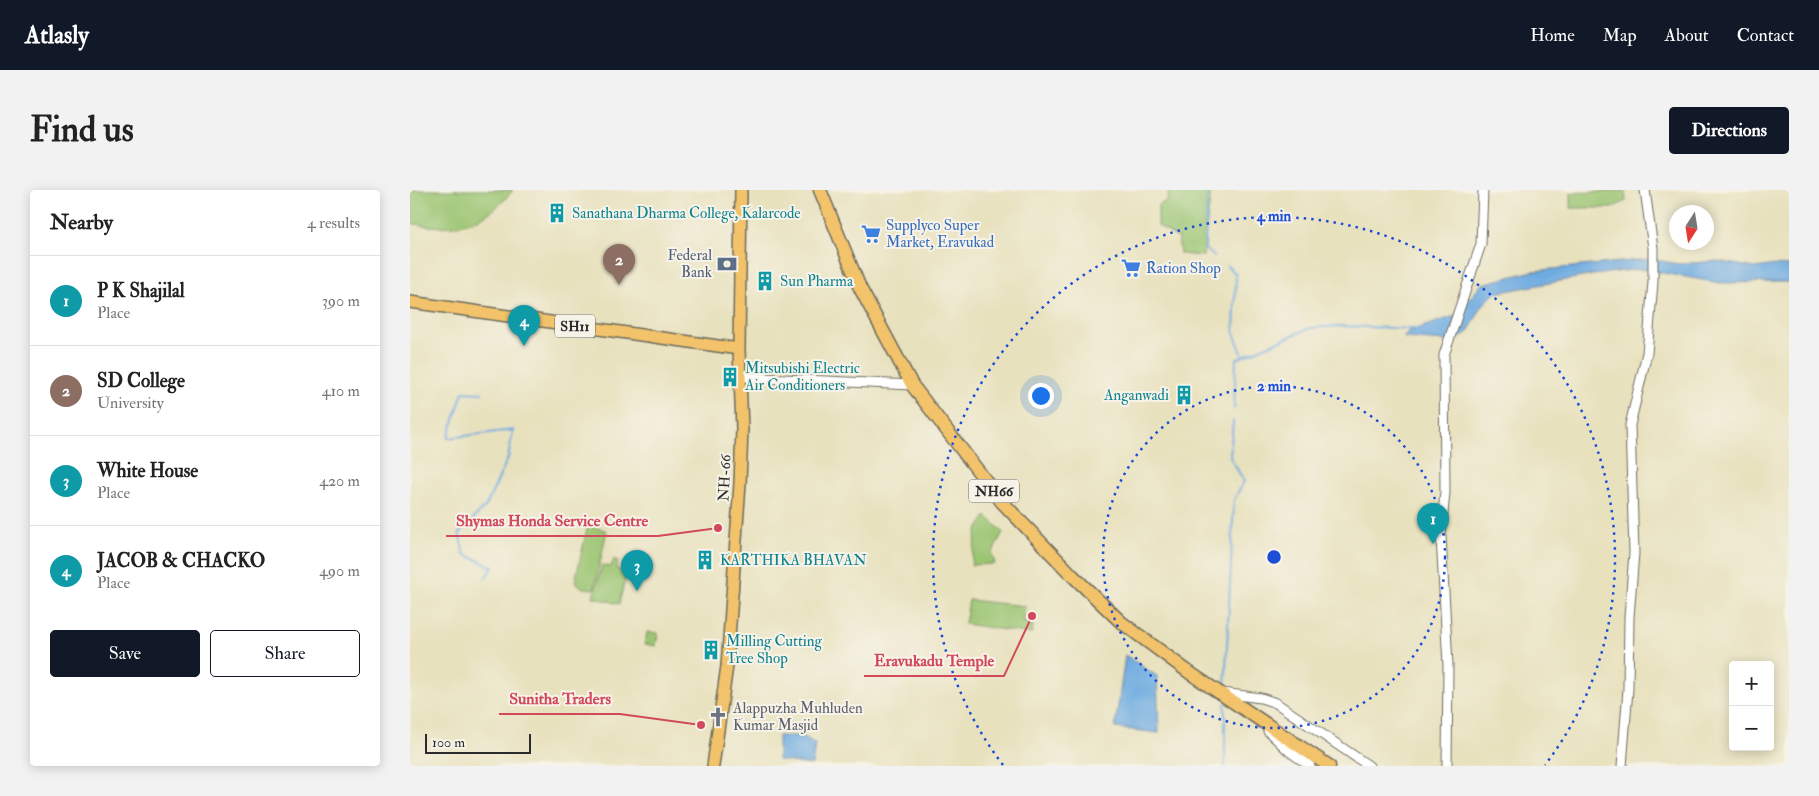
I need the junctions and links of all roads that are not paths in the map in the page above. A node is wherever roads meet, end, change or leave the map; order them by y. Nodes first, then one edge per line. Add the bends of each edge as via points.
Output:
1 (741, 190) edge
2 (820, 190) edge
3 (1483, 190) edge
4 (1645, 190) edge
5 (410, 302) edge
6 (740, 349) junction
7 (741, 377) junction
8 (912, 385) junction
9 (1220, 693) junction
10 (1257, 720) junction
11 (713, 766) edge
12 (1310, 766) edge
13 (1329, 766) edge
14 (1369, 766) edge
15 (1447, 766) edge
16 (1622, 766) edge

1 - 6 main road, NH-66
2 - 8 highway, NH66 via 860,288
3 - 15 street via 1481,244 1444,355 1441,536 1448,665
4 - 16 street via 1653,248 1652,282 1647,352 1630,425 1634,552
5 - 6 main road, SH11
6 - 7 main road, NH-66
7 - 8 street
7 - 11 main road, NH-66 via 742,429 736,547 727,666
8 - 9 highway, NH66 via 1002,502 1073,576 1121,622
9 - 10 highway, NH66
9 - 14 street via 1276,703
10 - 12 street
10 - 13 highway, NH66

